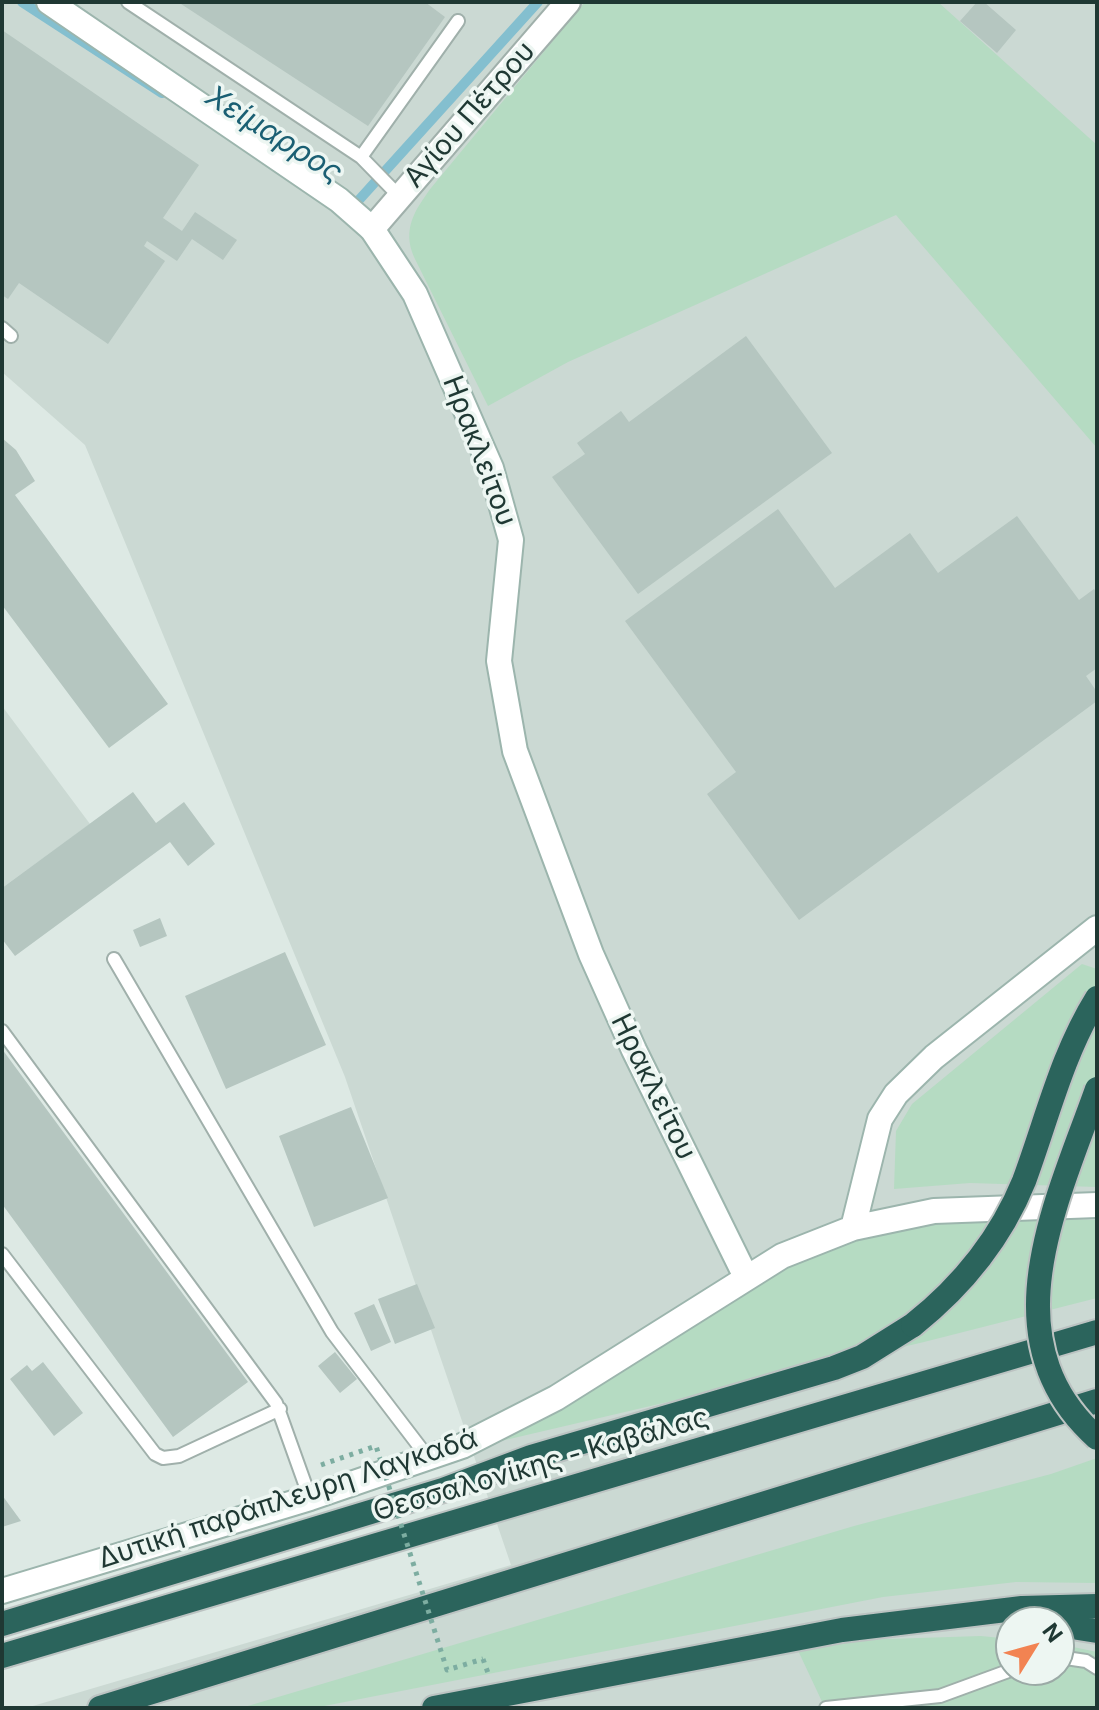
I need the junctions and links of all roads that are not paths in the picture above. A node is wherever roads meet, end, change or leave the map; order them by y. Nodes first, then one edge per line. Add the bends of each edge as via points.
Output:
1 (49, 2) edge
2 (128, 2) edge
3 (568, 2) edge
4 (458, 21) dead end
5 (361, 157) junction
6 (400, 197) junction
7 (372, 229) junction
8 (1096, 930) edge
9 (114, 959) dead end
10 (1097, 998) edge
11 (2, 1031) edge
12 (1097, 1089) edge
13 (1097, 1205) edge
14 (853, 1228) junction
15 (2, 1254) edge
16 (746, 1277) junction
17 (1097, 1332) edge
18 (1097, 1401) edge
19 (280, 1409) junction
20 (1097, 1438) edge
21 (429, 1459) junction
22 (310, 1498) junction
23 (2, 1591) edge
24 (1097, 1606) edge
25 (974, 1615) junction
26 (995, 1617) edge
27 (2, 1624) edge
28 (1075, 1628) edge
29 (1097, 1631) edge
30 (2, 1656) edge
31 (1075, 1659) edge
32 (1097, 1668) edge
33 (995, 1676) edge
34 (100, 1708) edge
35 (434, 1708) edge
36 (826, 1708) edge

1 - 7 street, Ηρακλείτου via 339,200
2 - 5 lane
3 - 6 street, Αγίου Πέτρου
4 - 5 lane
5 - 6 lane
6 - 7 street, Αγίου Πέτρου
7 - 16 street, Ηρακλείτου via 415,294 510,524 499,661 506,715 526,786 634,1050
8 - 14 street via 934,1057 896,1094 880,1119
9 - 21 lane via 332,1332
10 - 27 highway, bridge via 1080,1025 1005,1221 965,1280 913,1325 862,1357
11 - 19 lane
12 - 20 highway, bridge via 1045,1243 1036,1308 1052,1376
13 - 14 street, Δυτική παράπλευρη Λαγκαδά via 934,1211
14 - 16 street, Δυτική παράπλευρη Λαγκαδά via 803,1246
15 - 19 lane via 155,1454 179,1456
16 - 21 street, Δυτική παράπλευρη Λαγκαδά via 556,1398
17 - 30 highway, Θεσσαλονίκης - Καβάλας
18 - 34 highway
19 - 22 lane
21 - 22 street, Δυτική παράπλευρη Λαγκαδά
22 - 23 street, Δυτική παράπλευρη Λαγκαδά
24 - 25 highway
25 - 26 highway
25 - 35 highway via 804,1636
28 - 29 highway
31 - 32 lane
33 - 36 lane via 940,1696

